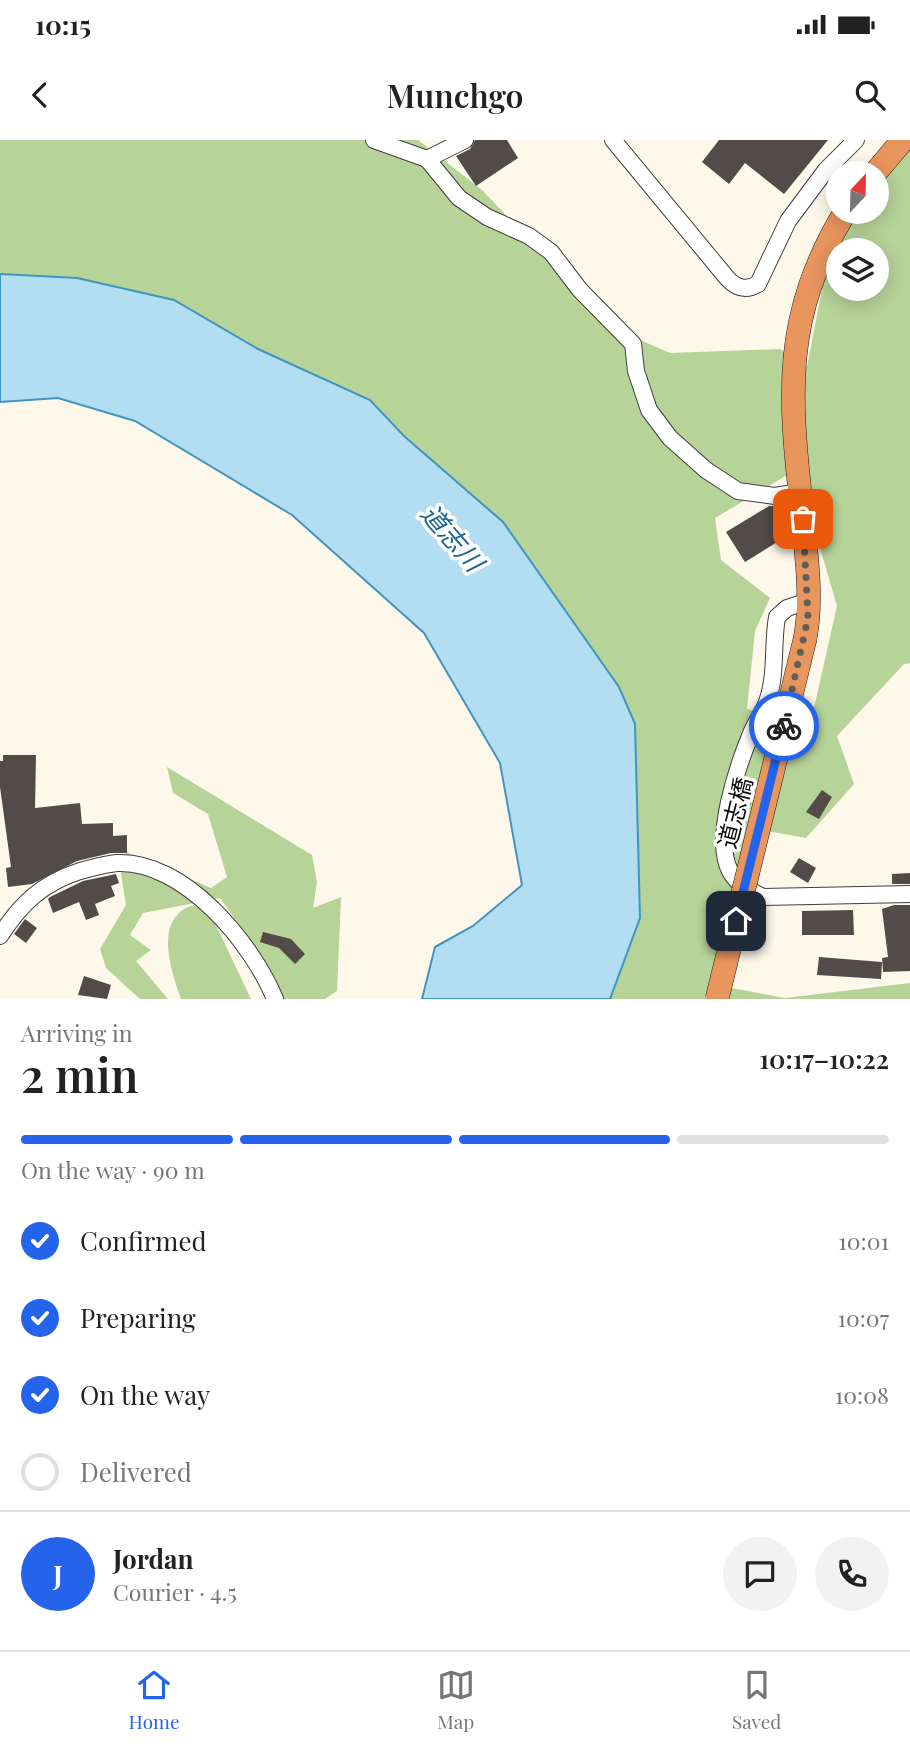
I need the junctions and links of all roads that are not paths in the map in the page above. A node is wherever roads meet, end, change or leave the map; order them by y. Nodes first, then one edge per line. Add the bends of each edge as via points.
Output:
1 (374, 140) edge
2 (465, 140) edge
3 (613, 140) edge
4 (856, 140) edge
5 (903, 140) edge
6 (426, 159) junction
7 (885, 161) edge
8 (839, 224) edge
9 (800, 492) junction
10 (808, 601) junction
11 (910, 894) edge
12 (0, 936) edge
13 (275, 999) edge
14 (717, 999) edge

1 - 6 street
2 - 6 street
3 - 4 street via 731,283 749,288 761,278 780,234 803,199
5 - 7 highway
6 - 9 street via 460,198 551,252 580,290 622,330 633,344 649,410 670,438 738,491 775,496
8 - 9 highway, 道志橋 via 809,285 794,352 792,401
9 - 10 highway, 道志橋
10 - 11 street via 787,607 777,617 776,662 767,702 734,781 724,840 729,871 744,887 763,897
10 - 14 highway, 道志橋, bridge via 805,639
12 - 13 street via 26,899 42,887 92,868 118,863 143,867 188,887 212,909 243,943

